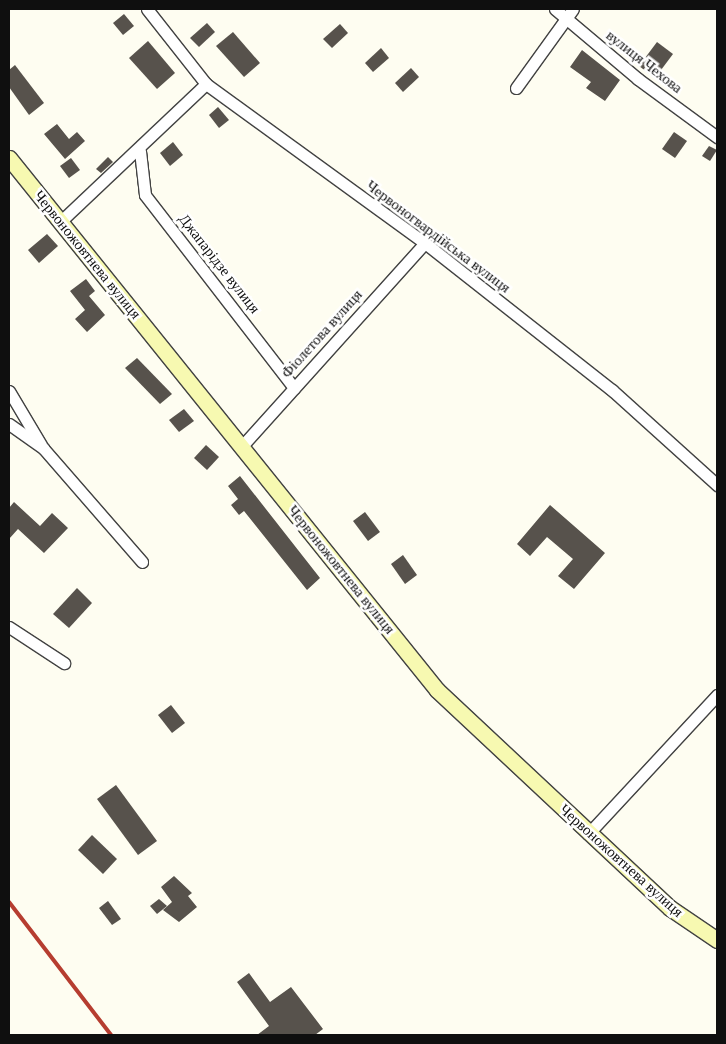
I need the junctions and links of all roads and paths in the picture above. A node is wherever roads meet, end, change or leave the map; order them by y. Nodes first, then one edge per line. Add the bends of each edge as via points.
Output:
1 (146, 9) edge
2 (555, 9) edge
3 (574, 9) edge
4 (566, 18) junction
5 (206, 84) junction
6 (516, 88) dead end
7 (717, 137) edge
8 (140, 151) junction
9 (9, 158) edge
10 (60, 222) junction
11 (425, 243) junction
12 (294, 388) junction
13 (9, 390) edge
14 (9, 424) edge
15 (242, 446) junction
16 (43, 448) junction
17 (717, 485) edge
18 (142, 562) dead end
19 (9, 627) edge
20 (64, 663) dead end
21 (717, 695) edge
22 (588, 834) junction
23 (717, 940) edge

1 - 5 street, Червоногвардійська вулиця
2 - 4 street, вулиця Чехова
3 - 4 street
4 - 6 street
4 - 7 street, вулиця Чехова via 638,79
5 - 8 street
5 - 11 street, Червоногвардійська вулиця
8 - 10 street
8 - 12 street, Джапарідзе вулиця via 145,195
9 - 10 street, Червоножовтнева вулиця
10 - 15 street, Червоножовтнева вулиця
11 - 12 street, Фіолетова вулиця
11 - 17 street, Червоногвардійська вулиця via 612,390
12 - 15 street, Фіолетова вулиця
13 - 16 street
14 - 16 street
15 - 22 street, Червоножовтнева вулиця via 437,690
16 - 18 street
19 - 20 street
21 - 22 street
22 - 23 street, Червоножовтнева вулиця via 670,908

